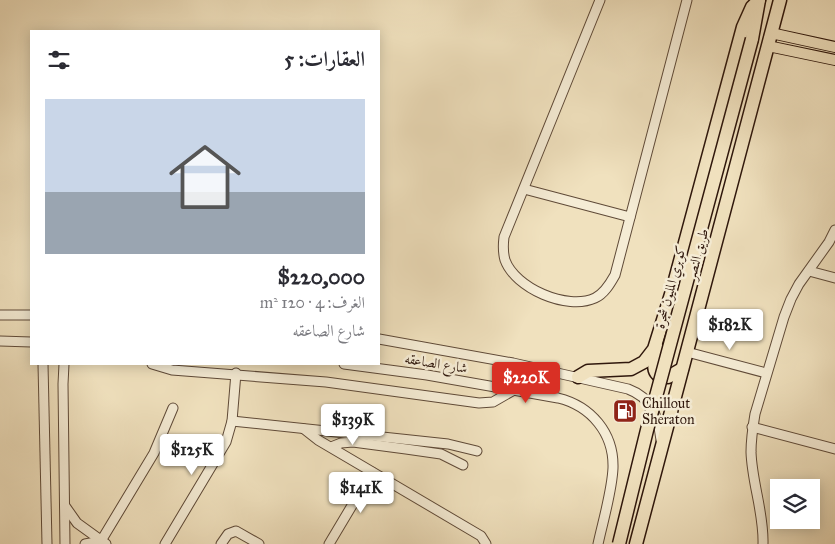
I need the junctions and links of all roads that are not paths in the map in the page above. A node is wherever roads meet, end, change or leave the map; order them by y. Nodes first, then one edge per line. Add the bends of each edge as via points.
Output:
1 (600, 0) edge
2 (686, 0) edge
3 (759, 0) edge
4 (780, 0) edge
5 (771, 33) junction
6 (794, 38) junction
7 (768, 46) junction
8 (835, 47) edge
9 (792, 51) junction
10 (835, 60) edge
11 (524, 188) junction
12 (630, 217) junction
13 (835, 230) edge
14 (809, 271) junction
15 (835, 278) edge
16 (0, 315) edge
17 (30, 315) edge
18 (380, 339) edge
19 (0, 341) edge
20 (658, 341) junction
21 (30, 342) edge
22 (687, 352) junction
23 (43, 365) edge
24 (64, 365) edge
25 (155, 365) edge
26 (352, 365) edge
27 (682, 369) junction
28 (236, 373) junction
29 (766, 373) junction
30 (578, 377) junction
31 (514, 390) junction
32 (173, 408) dead end
33 (232, 421) junction
34 (752, 427) junction
35 (304, 429) junction
36 (331, 448) junction
37 (662, 448) junction
38 (835, 449) edge
39 (477, 452) dead end
40 (463, 465) dead end
41 (372, 472) junction
42 (65, 506) junction
43 (104, 542) edge
44 (47, 544) edge
45 (65, 544) edge
46 (86, 544) edge
47 (165, 544) edge
48 (221, 544) edge
49 (259, 544) edge
50 (329, 544) edge
51 (486, 544) edge
52 (598, 544) edge
53 (619, 544) edge
54 (636, 544) edge
55 (763, 544) edge

1 - 11 street
2 - 12 street
3 - 20 highway via 742,28
3 - 53 highway, كوبري المليون شجرة, bridge via 752,39
4 - 5 highway, طريق النصر
5 - 6 main road
5 - 7 highway, طريق النصر
6 - 8 main road
6 - 9 main road via 789,43
7 - 9 main road
7 - 22 highway, طريق النصر
9 - 10 main road
11 - 12 street
11 - 12 street via 504,237 506,261 522,281 561,302 594,298 610,284
13 - 14 street
14 - 15 street
14 - 29 street via 791,299
16 - 17 street
18 - 30 street, شارع الصاعقه
19 - 21 street
20 - 27 highway via 653,364 657,373 668,377
20 - 30 highway via 650,356 638,366 623,371 588,371
22 - 27 highway, طريق النصر
22 - 29 street
23 - 44 street
24 - 42 street
25 - 28 street via 172,370
26 - 31 street, شارع الصاعقه
27 - 37 highway, طريق النصر
28 - 31 street via 479,403 493,402
28 - 33 street
29 - 34 street
30 - 37 street, شارع الصاعقه via 628,389 643,397 657,415
31 - 52 street, شارع الصاعقه via 571,402 589,413 604,431 610,445 613,468
32 - 43 street via 154,454
33 - 35 street
33 - 47 street via 222,448
34 - 38 street
34 - 55 street via 751,454
35 - 36 street
35 - 39 street via 448,444
36 - 40 street via 353,442 424,451
36 - 41 street
37 - 54 highway, طريق النصر
41 - 50 street
41 - 51 street via 481,536
42 - 43 street via 78,523
42 - 45 street
43 - 46 street
48 - 49 street via 228,534 236,531

